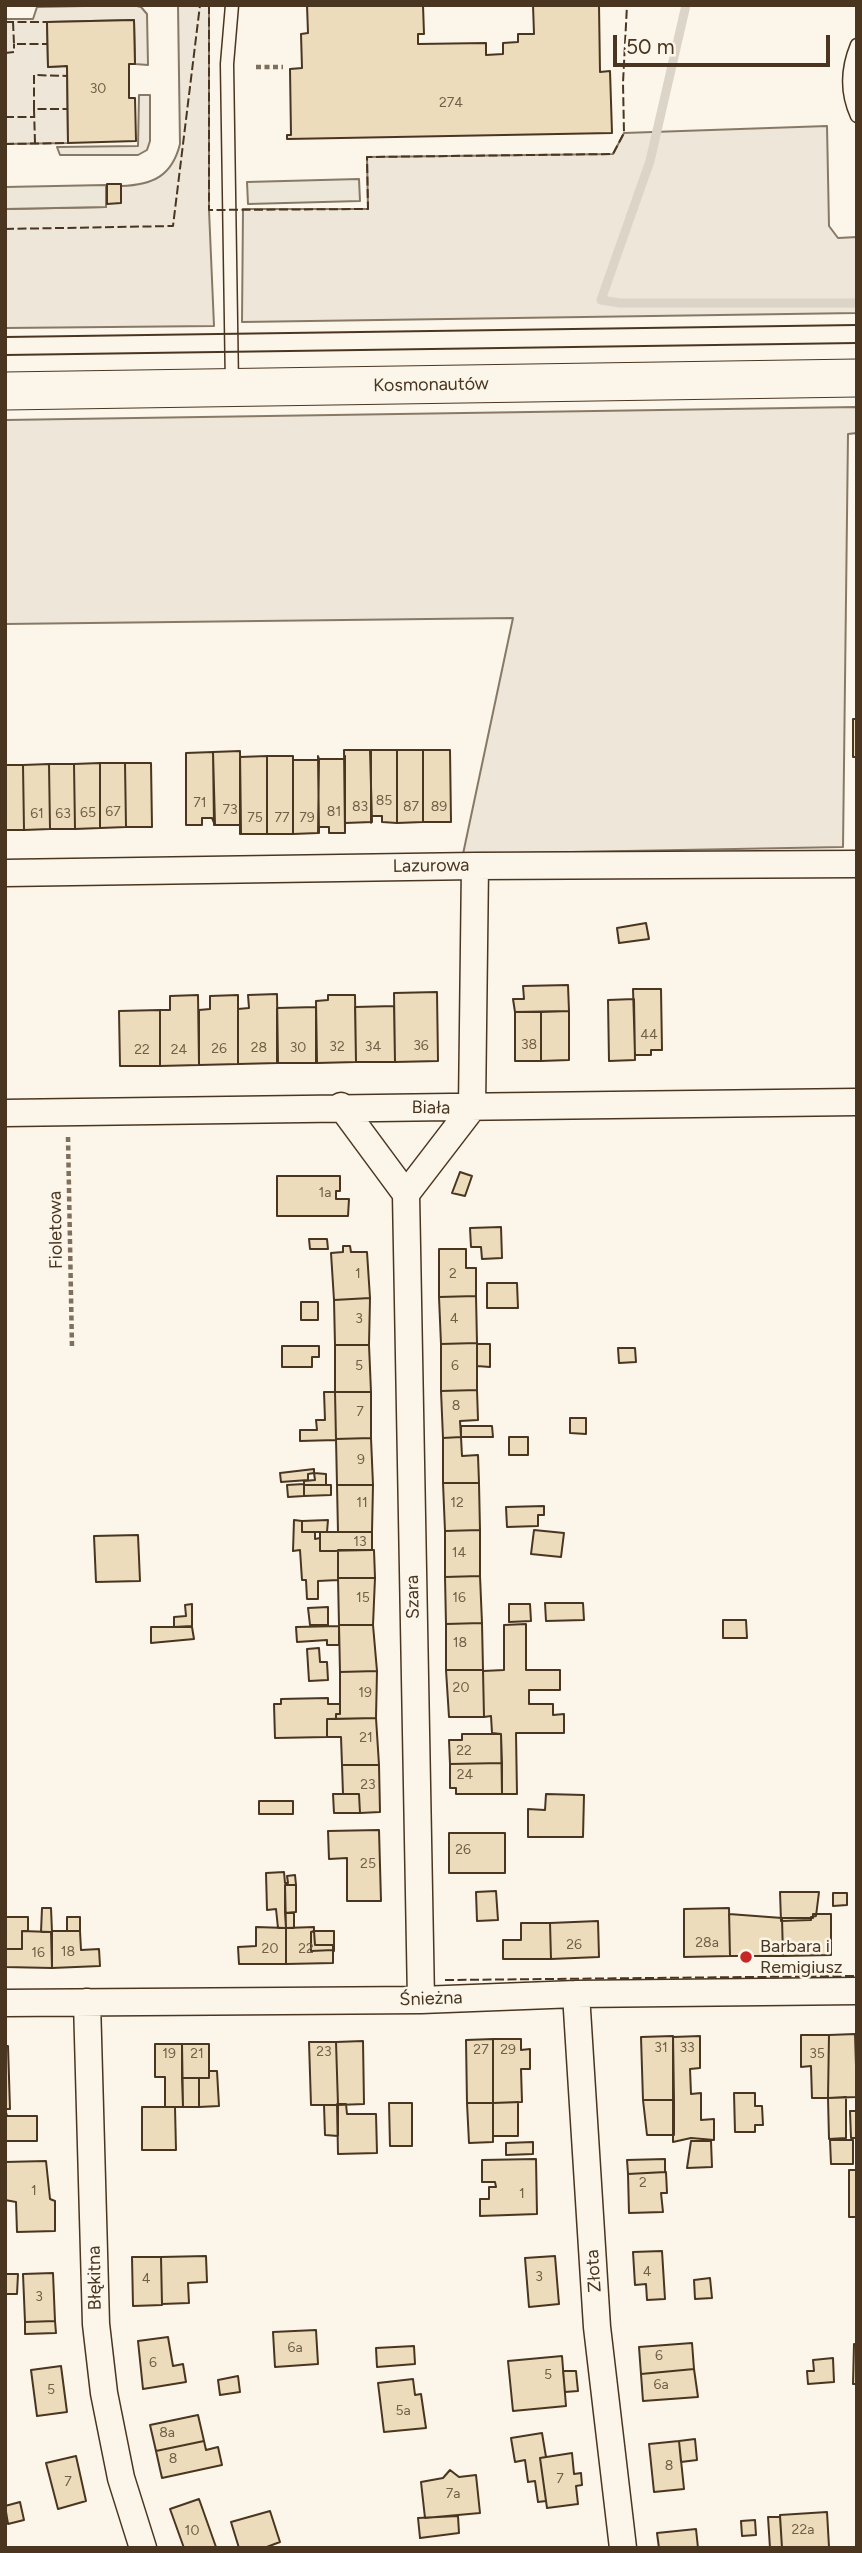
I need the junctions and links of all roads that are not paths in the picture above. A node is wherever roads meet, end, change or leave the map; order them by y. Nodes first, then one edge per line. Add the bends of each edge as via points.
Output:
1 (232, 5) edge
2 (857, 45) edge
3 (857, 116) edge
4 (857, 378) edge
5 (232, 387) junction
6 (5, 391) edge
7 (857, 864) edge
8 (475, 866) junction
9 (5, 873) edge
10 (857, 1102) edge
11 (341, 1106) junction
12 (472, 1108) junction
13 (5, 1113) edge
14 (406, 1194) junction
15 (857, 1991) edge
16 (576, 1994) junction
17 (421, 2000) junction
18 (87, 2002) junction
19 (5, 2003) edge
20 (143, 2548) edge
21 (623, 2548) edge

1 - 5 lane via 227,64
2 - 3 lane via 849,74
4 - 5 main road, Kosmonautów
5 - 6 main road, Kosmonautów
7 - 8 street, Lazurowa
8 - 9 street, Lazurowa
8 - 12 street
10 - 12 street, Biała
11 - 12 street, Biała
11 - 13 street, Biała
11 - 14 street
12 - 14 street
14 - 17 street, Szara
15 - 16 street, Śnieżna
16 - 17 street, Śnieżna
16 - 21 street, Złota via 597,2327
17 - 18 street, Śnieżna
18 - 19 street, Śnieżna
18 - 20 street, Błękitna via 96,2324 121,2478

